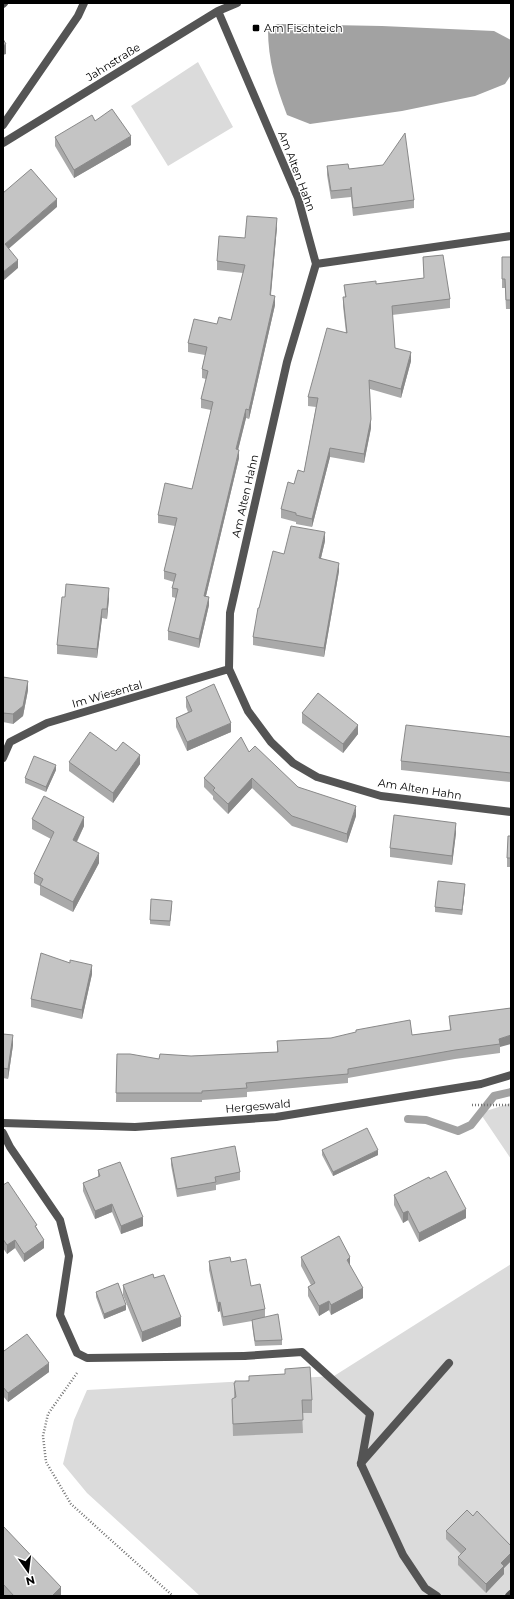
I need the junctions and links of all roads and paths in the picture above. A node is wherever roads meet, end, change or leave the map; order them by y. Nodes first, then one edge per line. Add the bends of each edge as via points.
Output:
1 (84, 3) edge
2 (236, 3) edge
3 (218, 11) junction
4 (3, 125) edge
5 (3, 143) edge
6 (511, 236) edge
7 (316, 264) junction
8 (229, 669) junction
9 (3, 758) edge
10 (511, 812) edge
11 (511, 1075) edge
12 (3, 1123) edge
13 (3, 1133) edge
14 (87, 1358) junction
15 (449, 1363) dead end
16 (361, 1464) junction
17 (511, 1594) edge
18 (173, 1596) edge
19 (437, 1596) edge
20 (509, 1596) edge

1 - 4 street via 78,16
2 - 3 street, Jahnstraße
3 - 5 street, Jahnstraße
3 - 7 street, Am Alten Hahn via 298,198
6 - 7 street
7 - 8 street, Am Alten Hahn via 287,362 230,613
8 - 9 street, Im Wiesental via 47,723 10,742
8 - 10 street, Am Alten Hahn via 248,710 271,742 293,763 317,777 381,796
11 - 12 street, Hergeswald via 481,1084 276,1117 135,1127
13 - 14 street via 60,1220 69,1256 60,1315 77,1353
14 - 16 street via 244,1356 302,1352 370,1414
14 - 18 path via 48,1414 43,1436 46,1462 71,1504
15 - 16 street
16 - 19 street via 403,1555 425,1588
17 - 20 street

